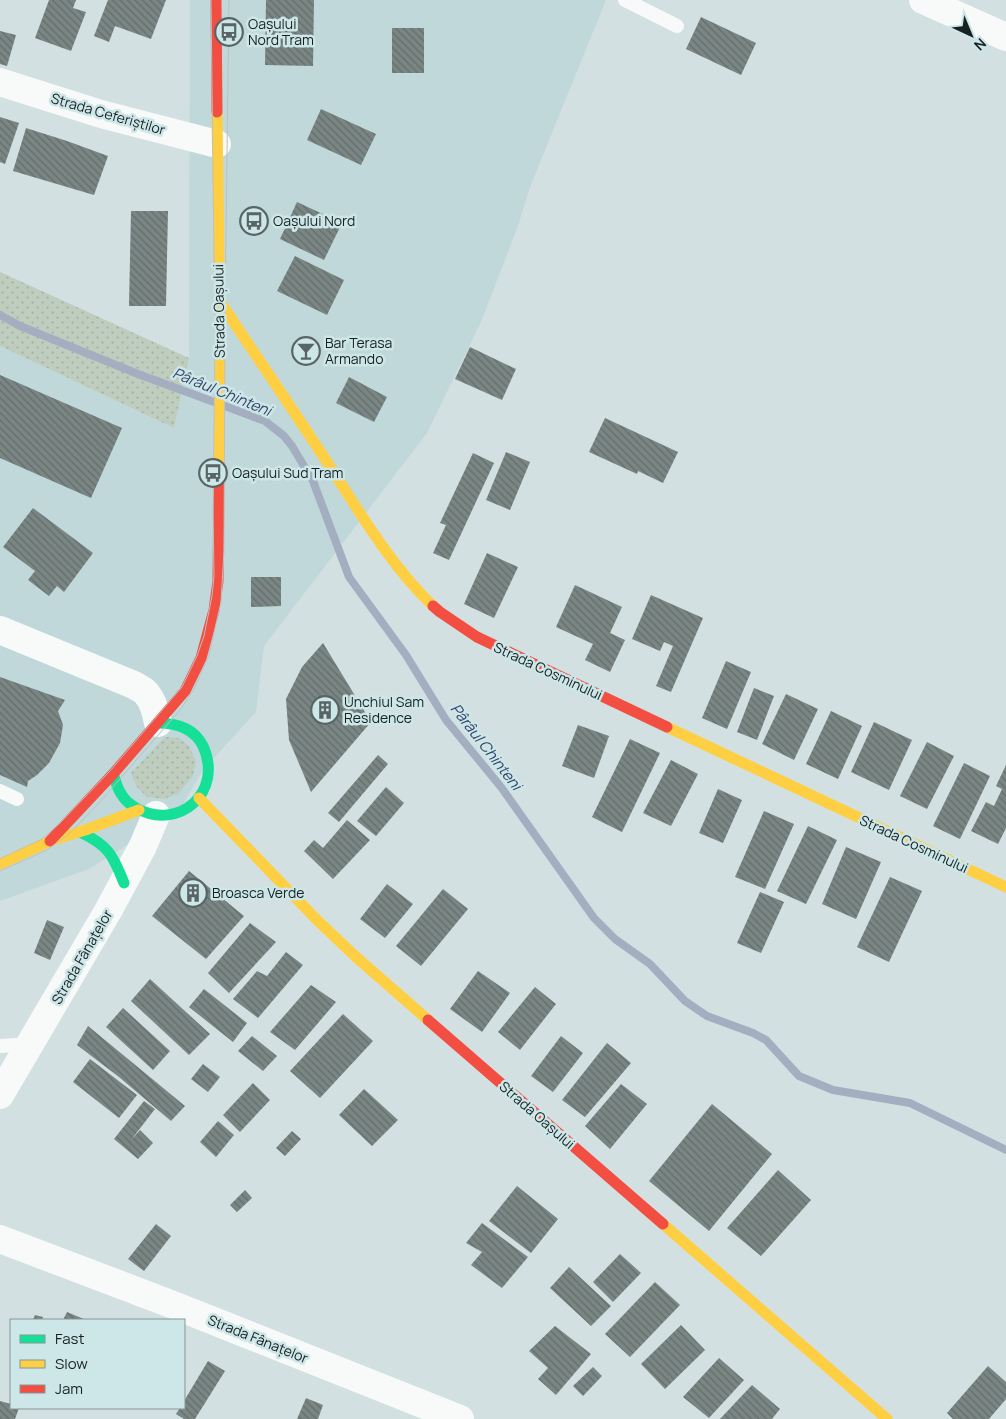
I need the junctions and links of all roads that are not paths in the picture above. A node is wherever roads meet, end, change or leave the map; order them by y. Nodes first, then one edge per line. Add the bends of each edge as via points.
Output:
1 (216, 0) edge
2 (625, 0) edge
3 (923, 0) edge
4 (677, 26) dead end
5 (1006, 37) edge
6 (0, 82) edge
7 (217, 144) junction
8 (218, 300) junction
9 (0, 630) edge
10 (192, 678) junction
11 (195, 697) dead end
12 (198, 722) dead end
13 (158, 723) junction
14 (204, 747) junction
15 (112, 774) junction
16 (0, 791) edge
17 (17, 798) dead end
18 (199, 798) junction
19 (148, 813) junction
20 (80, 832) junction
21 (50, 841) junction
22 (0, 864) edge
23 (124, 883) junction
24 (1006, 887) edge
25 (31, 1044) junction
26 (0, 1046) edge
27 (0, 1095) edge
28 (0, 1239) edge
29 (460, 1419) edge
30 (887, 1419) edge

1 - 7 main road, Strada Oașului
2 - 4 lane
3 - 5 street
6 - 7 street, Strada Ceferiștilor via 101,114
7 - 8 main road, Strada Oașului
8 - 10 main road, Strada Oașului via 218,581 214,610
8 - 24 main road, Strada Cosminului via 368,525 420,593 440,612 476,637
9 - 13 street via 134,685 151,701
10 - 11 main road
10 - 13 main road, Strada Oașului
12 - 14 main road
13 - 14 main road via 186,728
13 - 15 main road
14 - 18 main road via 209,772
15 - 19 main road via 126,801
15 - 21 main road
16 - 17 lane
18 - 19 main road via 178,813 165,816
18 - 30 main road, Strada Oașului via 356,957
19 - 20 main road
19 - 23 street, Strada Fânațelor via 143,846
20 - 21 main road
20 - 23 main road via 95,838 115,859
21 - 22 main road
23 - 25 street, Strada Fânațelor
25 - 26 lane
25 - 27 street, Strada Fânațelor
28 - 29 street, Strada Fânațelor

